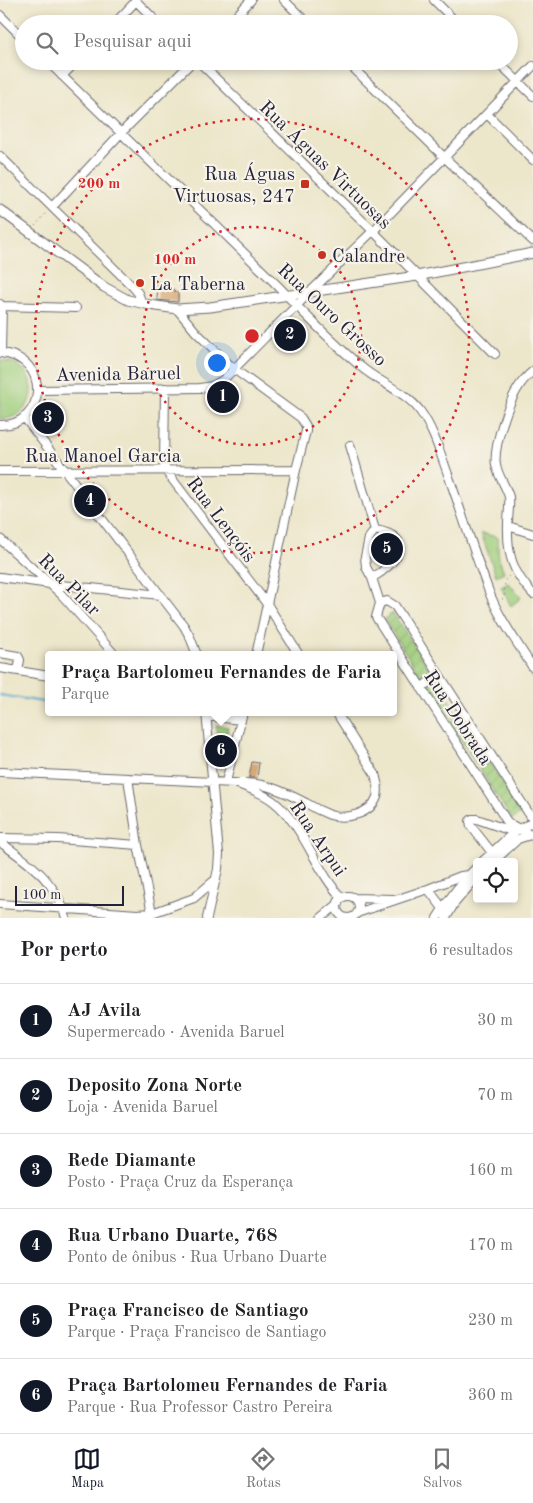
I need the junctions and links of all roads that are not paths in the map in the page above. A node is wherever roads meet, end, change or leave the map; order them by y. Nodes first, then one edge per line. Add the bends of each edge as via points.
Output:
1 (251, 0) edge
2 (284, 0) edge
3 (434, 0) edge
4 (135, 1) edge
5 (0, 15) edge
6 (122, 15) edge
7 (150, 15) edge
8 (237, 15) edge
9 (299, 15) edge
10 (449, 15) edge
11 (15, 30) edge
12 (533, 66) edge
13 (56, 70) edge
14 (68, 70) edge
15 (184, 70) edge
16 (207, 70) edge
17 (355, 70) edge
18 (506, 70) edge
19 (62, 76) junction
20 (518, 82) junction
21 (533, 96) edge
22 (487, 114) junction
23 (122, 134) junction
24 (0, 156) edge
25 (444, 157) junction
26 (533, 160) edge
27 (52, 207) junction
28 (0, 210) edge
29 (372, 231) junction
30 (533, 241) edge
31 (533, 253) edge
32 (417, 276) junction
33 (310, 292) junction
34 (287, 295) junction
35 (142, 303) junction
36 (1, 305) edge
37 (297, 306) junction
38 (76, 308) dead end
39 (177, 309) junction
40 (1, 353) edge
41 (495, 354) dead end
42 (234, 369) junction
43 (533, 371) edge
44 (164, 388) junction
45 (38, 390) junction
46 (24, 417) junction
47 (0, 425) edge
48 (350, 445) dead end
49 (296, 470) junction
50 (0, 471) edge
51 (64, 471) junction
52 (166, 471) junction
53 (508, 526) junction
54 (374, 530) junction
55 (533, 534) edge
56 (0, 539) edge
57 (0, 577) edge
58 (372, 578) junction
59 (50, 584) junction
60 (533, 594) edge
61 (161, 595) junction
62 (380, 603) junction
63 (267, 604) junction
64 (111, 651) edge
65 (195, 651) edge
66 (257, 651) edge
67 (297, 651) edge
68 (0, 653) edge
69 (0, 668) edge
70 (533, 668) edge
71 (18, 671) junction
72 (439, 674) junction
73 (45, 676) edge
74 (421, 688) junction
75 (206, 716) edge
76 (242, 716) edge
77 (338, 716) edge
78 (0, 772) edge
79 (128, 778) junction
80 (212, 782) junction
81 (226, 782) junction
82 (234, 783) junction
83 (533, 821) edge
84 (517, 830) junction
85 (532, 836) edge
86 (0, 838) edge
87 (0, 842) edge
88 (138, 845) junction
89 (494, 858) edge
90 (473, 877) edge
91 (473, 878) edge
92 (216, 879) junction
93 (428, 889) junction
94 (194, 898) junction
95 (355, 898) junction
96 (398, 899) junction
97 (340, 901) junction
98 (0, 904) edge
99 (210, 906) junction
100 (64, 909) junction
101 (152, 912) junction
102 (357, 913) junction
103 (445, 913) edge
104 (66, 918) edge
105 (208, 918) edge
106 (321, 918) edge
107 (344, 918) edge
108 (437, 918) edge

1 - 8 street
2 - 9 street
3 - 10 street
4 - 6 street
4 - 7 street
5 - 11 street
12 - 20 street, Avenida Baruel
13 - 19 street, Rua Ouro Grosso
14 - 19 street
15 - 23 street
16 - 29 street, Rua Águas Virtuosas
17 - 25 street
18 - 20 street
19 - 23 street, Rua Ouro Grosso
20 - 21 street
20 - 22 street, Avenida Baruel
22 - 25 street, Avenida Baruel
22 - 26 street
23 - 27 street
23 - 34 street, Rua Ouro Grosso
24 - 27 street
25 - 29 street, Avenida Baruel
25 - 30 street
27 - 35 street via 134,288
28 - 35 main road via 104,288
29 - 32 street, Rua Águas Virtuosas
29 - 33 street, Avenida Baruel
31 - 32 main road
32 - 33 main road
32 - 41 street, Rua Águas Virtuosas
33 - 34 main road
33 - 37 street, Avenida Baruel
34 - 37 street, Rua Ouro Grosso
34 - 39 main road
35 - 39 main road
36 - 38 street
36 - 40 street
37 - 42 street, Avenida Baruel
37 - 70 street, Rua Ouro Grosso via 360,366 420,411 442,458 488,591
39 - 42 street
40 - 45 street via 12,354 31,368
42 - 44 street, Avenida Baruel via 213,386
42 - 49 street via 301,418 306,426
43 - 53 street via 516,390 495,452 496,465 509,497
44 - 45 street, Avenida Baruel
44 - 52 street, Rua Lençóis
45 - 46 street via 31,410
46 - 47 street via 14,423
46 - 51 street
48 - 54 street
49 - 52 street, Rua Manoel Garcia
49 - 63 street
50 - 51 street, Rua Manoel Garcia
51 - 52 street, Rua Manoel Garcia
51 - 61 street
52 - 63 street, Rua Lençóis
53 - 55 street
53 - 60 street via 510,557 516,572
54 - 58 street via 365,557
54 - 58 street via 392,535 399,550 390,566
56 - 59 street, Rua Pilar
57 - 59 street
58 - 62 street, Rua Dobrada
59 - 61 street
59 - 64 street, Rua Pilar
61 - 65 street via 190,637
62 - 72 street, Rua Dobrada via 387,601 395,606
62 - 74 street, Rua Dobrada via 376,616
63 - 66 street
63 - 67 street, Rua Lençóis
68 - 71 street via 18,656
69 - 71 street
71 - 73 street
72 - 74 street
72 - 83 street, Rua Dobrada
74 - 84 street, Rua Dobrada via 508,823
75 - 80 street
76 - 81 street
77 - 82 street via 377,781 376,798 366,810 352,816 337,816 270,787
78 - 79 street, Rua Arpui
79 - 80 street, Rua Arpui
79 - 88 street
80 - 81 street, Rua Arpui
80 - 92 street via 219,854
81 - 82 street, Rua Arpui
82 - 97 street, Rua Arpui via 266,796 291,820
83 - 84 street
84 - 85 street, Rua Dobrada
84 - 89 street
84 - 89 street via 478,819 470,821
85 - 89 street via 518,839
86 - 88 street
87 - 100 street via 42,874
88 - 101 street
90 - 93 street via 452,878
91 - 103 street
92 - 94 street
92 - 99 street
93 - 96 street
93 - 103 street
94 - 99 street
94 - 101 street
95 - 96 street
95 - 97 street via 347,896
95 - 102 street via 359,905
96 - 102 street
97 - 106 street
97 - 107 street via 339,912
98 - 100 street
99 - 105 street
100 - 101 street via 137,914
100 - 104 street
102 - 107 street
103 - 108 street

